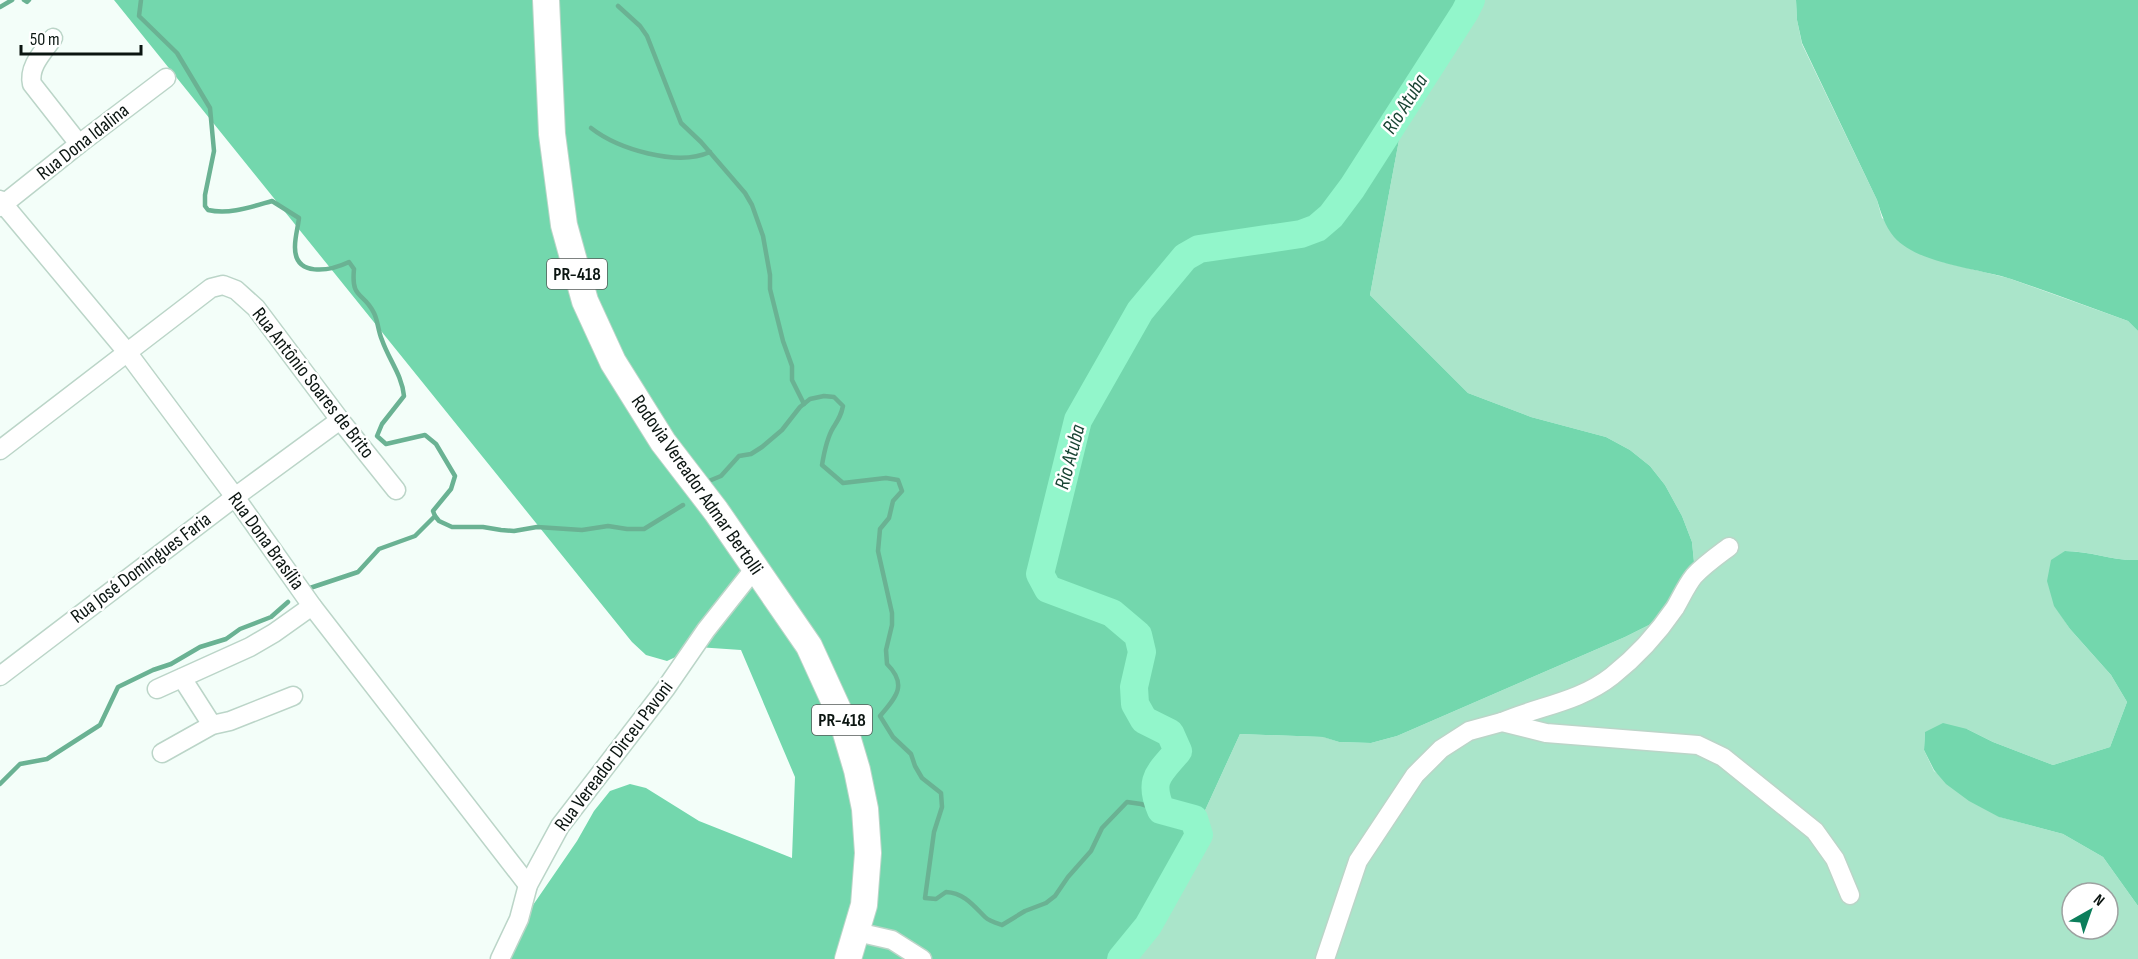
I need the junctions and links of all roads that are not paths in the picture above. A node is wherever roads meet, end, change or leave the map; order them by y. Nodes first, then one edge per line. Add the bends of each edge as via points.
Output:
1 (546, 0) edge
2 (52, 38) dead end
3 (166, 78) dead end
4 (79, 144) junction
5 (1, 204) edge
6 (127, 352) junction
7 (340, 420) junction
8 (0, 450) edge
9 (396, 490) dead end
10 (235, 497) junction
11 (1730, 547) dead end
12 (755, 568) junction
13 (312, 606) junction
14 (0, 676) edge
15 (182, 678) junction
16 (157, 689) dead end
17 (293, 696) dead end
18 (1502, 722) junction
19 (212, 725) junction
20 (162, 753) dead end
21 (528, 885) junction
22 (1850, 895) dead end
23 (857, 932) junction
24 (500, 959) edge
25 (848, 959) edge
26 (922, 959) edge
27 (1325, 959) edge

1 - 12 highway, Rodovia Vereador Admar Bertolli / PR-418 via 552,134 564,225 585,301 613,362 663,442
2 - 4 street via 33,68 32,84
3 - 4 street, Rua Dona Idalina
4 - 5 street, Rua Dona Idalina
5 - 6 street, Rua Dona Brasília
6 - 7 street, Rua Antônio Soares de Brito via 212,288 223,285 236,290 256,308
6 - 8 street
6 - 10 street, Rua Dona Brasília
7 - 9 street, Rua Antônio Soares de Brito
7 - 10 street, Rua José Domingues Faria
10 - 13 street, Rua Dona Brasília
10 - 14 street, Rua José Domingues Faria
11 - 18 street via 1692,578 1656,634 1613,675 1592,690 1552,707
12 - 21 street, Rua Vereador Dirceu Pavoni via 560,826
12 - 23 highway, Rodovia Vereador Admar Bertolli / PR-418 via 809,646 841,716 857,770 868,854 864,905
13 - 15 street via 258,642
13 - 21 street, Rua Dona Brasília
15 - 16 street
15 - 19 street
17 - 19 street
18 - 22 street via 1546,733 1698,745 1724,757 1815,831 1835,859
18 - 27 street via 1469,731 1441,749 1415,775 1358,861
19 - 20 street
21 - 24 street, Rua Vereador Dirceu Pavoni via 519,919
23 - 25 highway, Rodovia Vereador Admar Bertolli / PR-418
23 - 26 street via 892,940

